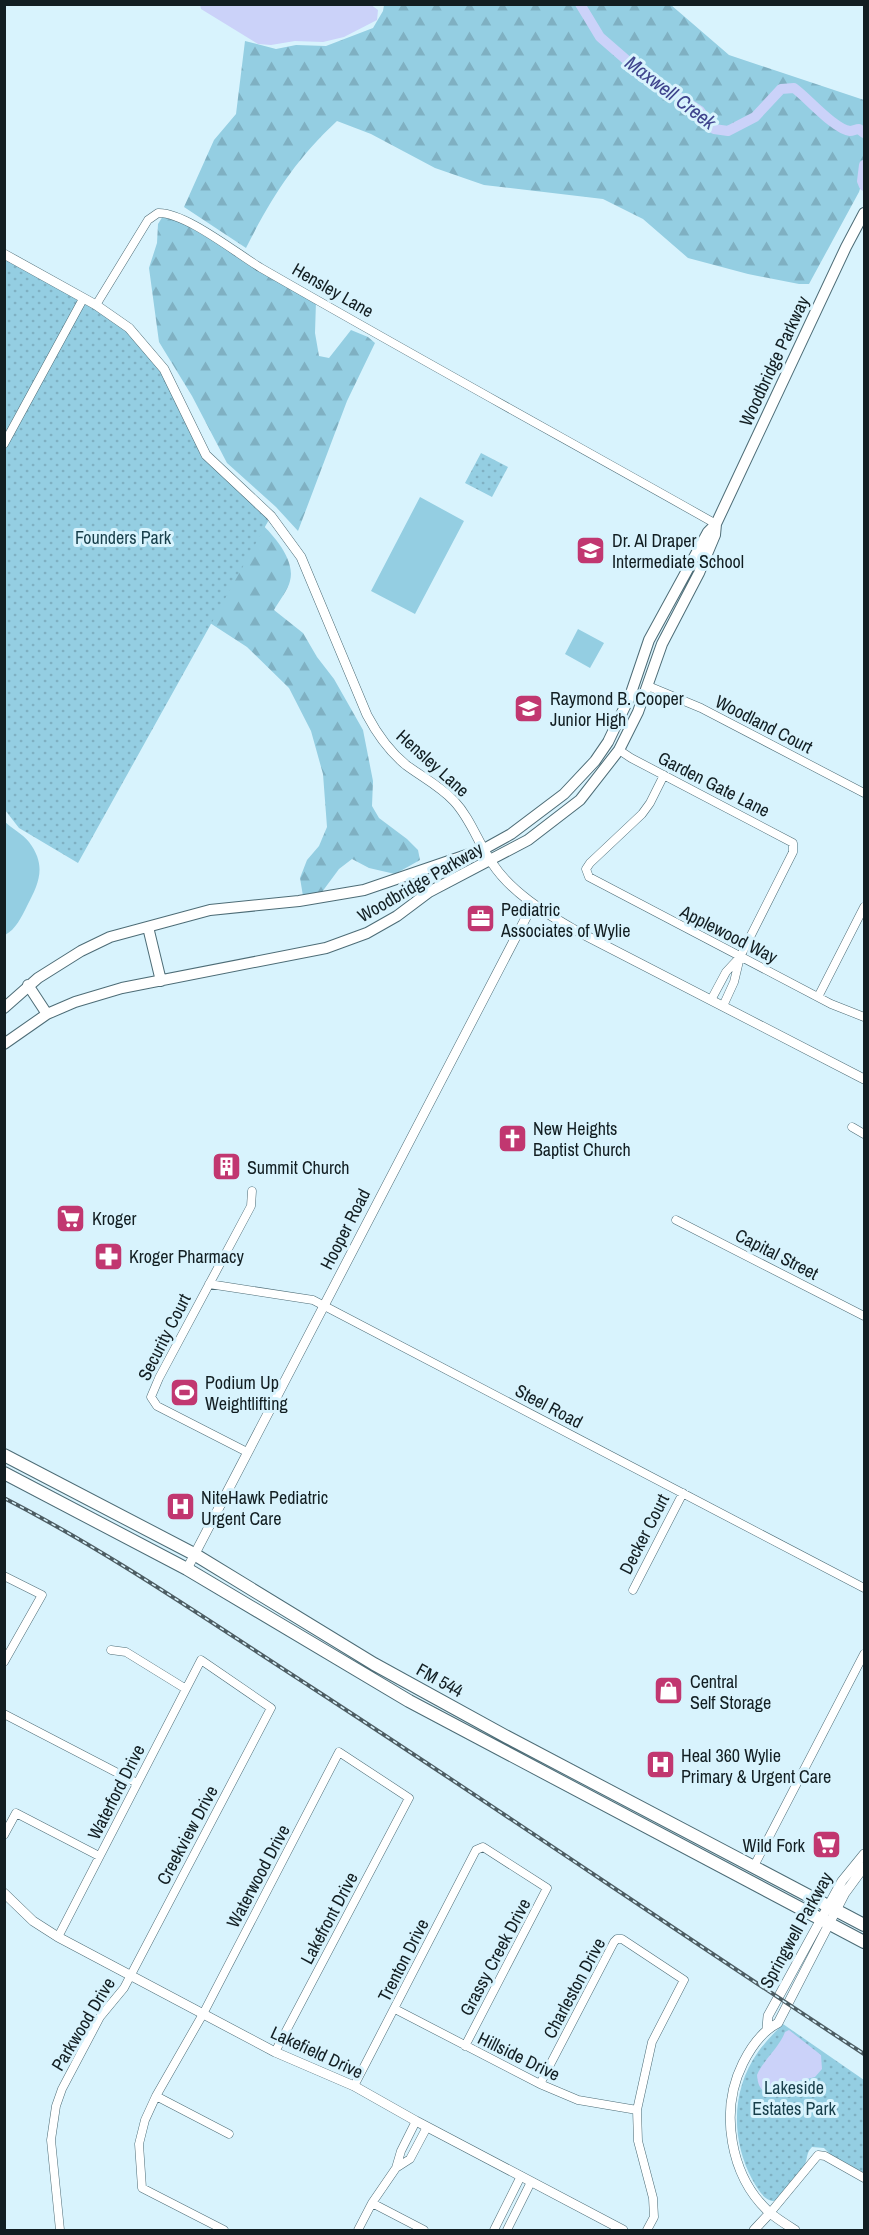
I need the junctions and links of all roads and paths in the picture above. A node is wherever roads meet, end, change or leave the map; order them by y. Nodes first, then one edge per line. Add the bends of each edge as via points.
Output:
1 (864, 213) edge
2 (4, 254) edge
3 (83, 299) junction
4 (96, 305) junction
5 (4, 444) edge
6 (716, 524) junction
7 (640, 665) junction
8 (653, 669) junction
9 (648, 686) junction
10 (608, 742) junction
11 (619, 750) junction
12 (664, 776) junction
13 (864, 793) edge
14 (484, 849) junction
15 (490, 861) junction
16 (533, 904) junction
17 (864, 907) edge
18 (148, 927) junction
19 (740, 957) junction
20 (161, 981) junction
21 (28, 985) junction
22 (818, 997) junction
23 (711, 1000) junction
24 (723, 1006) junction
25 (4, 1008) edge
26 (47, 1014) junction
27 (864, 1017) edge
28 (4, 1044) edge
29 (864, 1079) edge
30 (852, 1127) dead end
31 (864, 1134) edge
32 (252, 1191) dead end
33 (676, 1220) dead end
34 (209, 1284) junction
35 (325, 1305) junction
36 (864, 1316) edge
37 (247, 1452) junction
38 (4, 1455) edge
39 (4, 1473) edge
40 (52, 1480) junction
41 (683, 1492) junction
42 (44, 1494) junction
43 (194, 1554) junction
44 (187, 1569) junction
45 (4, 1576) edge
46 (864, 1588) edge
47 (633, 1590) dead end
48 (251, 1606) junction
49 (301, 1620) junction
50 (111, 1650) dead end
51 (864, 1654) edge
52 (4, 1662) edge
53 (186, 1689) junction
54 (271, 1708) joint
55 (4, 1714) edge
56 (520, 1760) junction
57 (574, 1772) junction
58 (137, 1783) junction
59 (409, 1798) joint
60 (679, 1826) junction
61 (4, 1835) edge
62 (672, 1841) junction
63 (480, 1848) joint
64 (864, 1854) edge
65 (99, 1856) junction
66 (754, 1866) junction
67 (864, 1867) edge
68 (4, 1893) edge
69 (832, 1908) junction
70 (825, 1921) junction
71 (864, 1925) edge
72 (58, 1937) junction
73 (864, 1942) edge
74 (129, 1976) junction
75 (786, 1982) junction
76 (797, 1987) junction
77 (395, 2010) junction
78 (203, 2014) junction
79 (767, 2028) junction
80 (465, 2046) junction
81 (275, 2052) junction
82 (540, 2084) junction
83 (354, 2086) junction
84 (156, 2096) junction
85 (637, 2110) junction
86 (416, 2121) junction
87 (427, 2127) junction
88 (229, 2134) dead end
89 (396, 2168) junction
90 (521, 2176) junction
91 (864, 2178) edge
92 (531, 2182) junction
93 (372, 2203) junction
94 (770, 2213) junction
95 (60, 2230) edge
96 (224, 2230) edge
97 (358, 2230) edge
98 (424, 2230) edge
99 (494, 2230) edge
100 (507, 2230) edge
101 (623, 2230) edge
102 (647, 2230) edge
103 (754, 2230) edge
104 (795, 2230) edge

1 - 6 main road, Woodbridge Parkway
2 - 3 street, Hensley Lane
3 - 4 street, Hensley Lane
3 - 5 street
4 - 6 street, Hensley Lane via 148,220 158,213 175,215 430,365
4 - 14 street, Hensley Lane via 129,328 164,369 206,454 271,516 301,557 376,731 405,763 455,802
6 - 7 main road, Woodbridge Parkway via 673,594
6 - 8 main road, Woodbridge Parkway via 699,573
7 - 8 main road
7 - 10 main road, Woodbridge Parkway
8 - 9 main road, Woodbridge Parkway
9 - 11 main road, Woodbridge Parkway
9 - 13 street, Woodland Court via 693,704
10 - 11 main road
10 - 14 main road, Woodbridge Parkway via 564,794
11 - 12 street, Garden Gate Lane
11 - 15 main road, Woodbridge Parkway via 580,800 528,840
12 - 19 street, Garden Gate Lane via 794,846
12 - 19 street, Applewood Way via 642,814 601,850 586,869 589,877
14 - 15 street, Hensley Lane
14 - 18 main road, Woodbridge Parkway via 364,890 299,902 210,910
15 - 16 street, Hensley Lane
15 - 20 main road, Woodbridge Parkway via 347,941
16 - 23 street, Hensley Lane via 573,929
16 - 35 street, Hooper Road
17 - 22 street
18 - 20 main road
18 - 21 main road, Woodbridge Parkway via 110,937 81,951
19 - 22 street, Applewood Way
19 - 23 street via 726,972
19 - 24 street
20 - 26 main road, Woodbridge Parkway via 122,988
21 - 25 main road, Woodbridge Parkway
21 - 26 main road
22 - 27 street, Applewood Way
23 - 24 street, Hensley Lane
24 - 29 street, Hensley Lane
26 - 28 main road, Woodbridge Parkway
30 - 31 street
32 - 34 street, Security Court via 251,1206
33 - 36 street, Capital Street
34 - 35 street, Steel Road
34 - 37 street, Security Court via 151,1397 157,1406
35 - 37 street, Hooper Road
35 - 41 street, Steel Road
37 - 43 street, Hooper Road
38 - 40 main road, FM 544 / FM 544
39 - 42 main road, FM 544 / FM 544
40 - 42 main road
40 - 43 main road, FM 544 / FM 544
41 - 46 street, Steel Road
41 - 47 street, Decker Court
42 - 44 main road, FM 544 / FM 544
43 - 44 street, Hooper Road
43 - 49 main road, FM 544 / FM 544
44 - 48 main road, FM 544 / FM 544
45 - 52 street via 42,1595
48 - 49 main road via 294,1624
48 - 56 main road, FM 544 / FM 544 via 409,1701
49 - 57 main road, FM 544 / FM 544 via 390,1673
50 - 53 street via 126,1652
51 - 66 street
53 - 54 street, Waterford Drive via 201,1660
53 - 58 street, Waterford Drive
54 - 74 street, Creekview Drive
55 - 58 street
56 - 57 main road via 534,1761 559,1773
56 - 62 main road, FM 544 / FM 544
57 - 60 main road, FM 544 / FM 544
58 - 65 street, Waterford Drive
59 - 78 street, Waterwood Drive via 339,1752
59 - 81 street, Lakefront Drive
60 - 62 main road
60 - 66 main road, FM 544 / FM 544
61 - 65 street via 16,1813
62 - 70 main road, FM 544 / FM 544
63 - 77 street, Trenton Drive
63 - 80 street, Grassy Creek Drive via 547,1888
64 - 69 street, Springwell Parkway via 842,1881
65 - 72 street, Waterford Drive
66 - 69 main road, FM 544 / FM 544
67 - 69 street, Springwell Parkway
68 - 72 street, Lakefield Drive via 33,1921
69 - 70 street, Springwell Parkway
69 - 71 main road, FM 544 / FM 544
70 - 73 main road, FM 544 / FM 544
70 - 75 street, Springwell Parkway
70 - 76 street, Springwell Parkway
72 - 74 street, Lakefield Drive
74 - 78 street, Lakefield Drive
74 - 95 street, Parkwood Drive via 100,2017 56,2106 51,2140
75 - 76 street
75 - 79 street, Springwell Parkway via 768,2016
76 - 79 street, Springwell Parkway via 778,2023
77 - 80 street, Hillside Drive
77 - 83 street, Trenton Drive
78 - 81 street, Lakefield Drive
78 - 84 street, Waterwood Drive
79 - 94 street, Springwell Parkway via 739,2070 732,2094 730,2125 739,2166
80 - 82 street, Hillside Drive
81 - 83 street, Lakefield Drive
82 - 85 street, Hillside Drive via 578,2100
82 - 85 street, Charleston Drive via 614,1942 622,1939 684,1980 652,2042
83 - 86 street, Lakefield Drive
84 - 88 street
84 - 96 street, Waterwood Drive via 139,2144 142,2188
85 - 102 street via 638,2141 654,2217
86 - 87 street, Lakefield Drive
86 - 89 street
87 - 89 street via 410,2159
87 - 90 street, Lakefield Drive
89 - 93 street
90 - 92 street, Lakefield Drive
90 - 99 street
91 - 94 street via 818,2155
92 - 100 street
92 - 101 street, Lakefield Drive
93 - 97 street
93 - 98 street
94 - 103 street
94 - 104 street, Springwell Parkway

